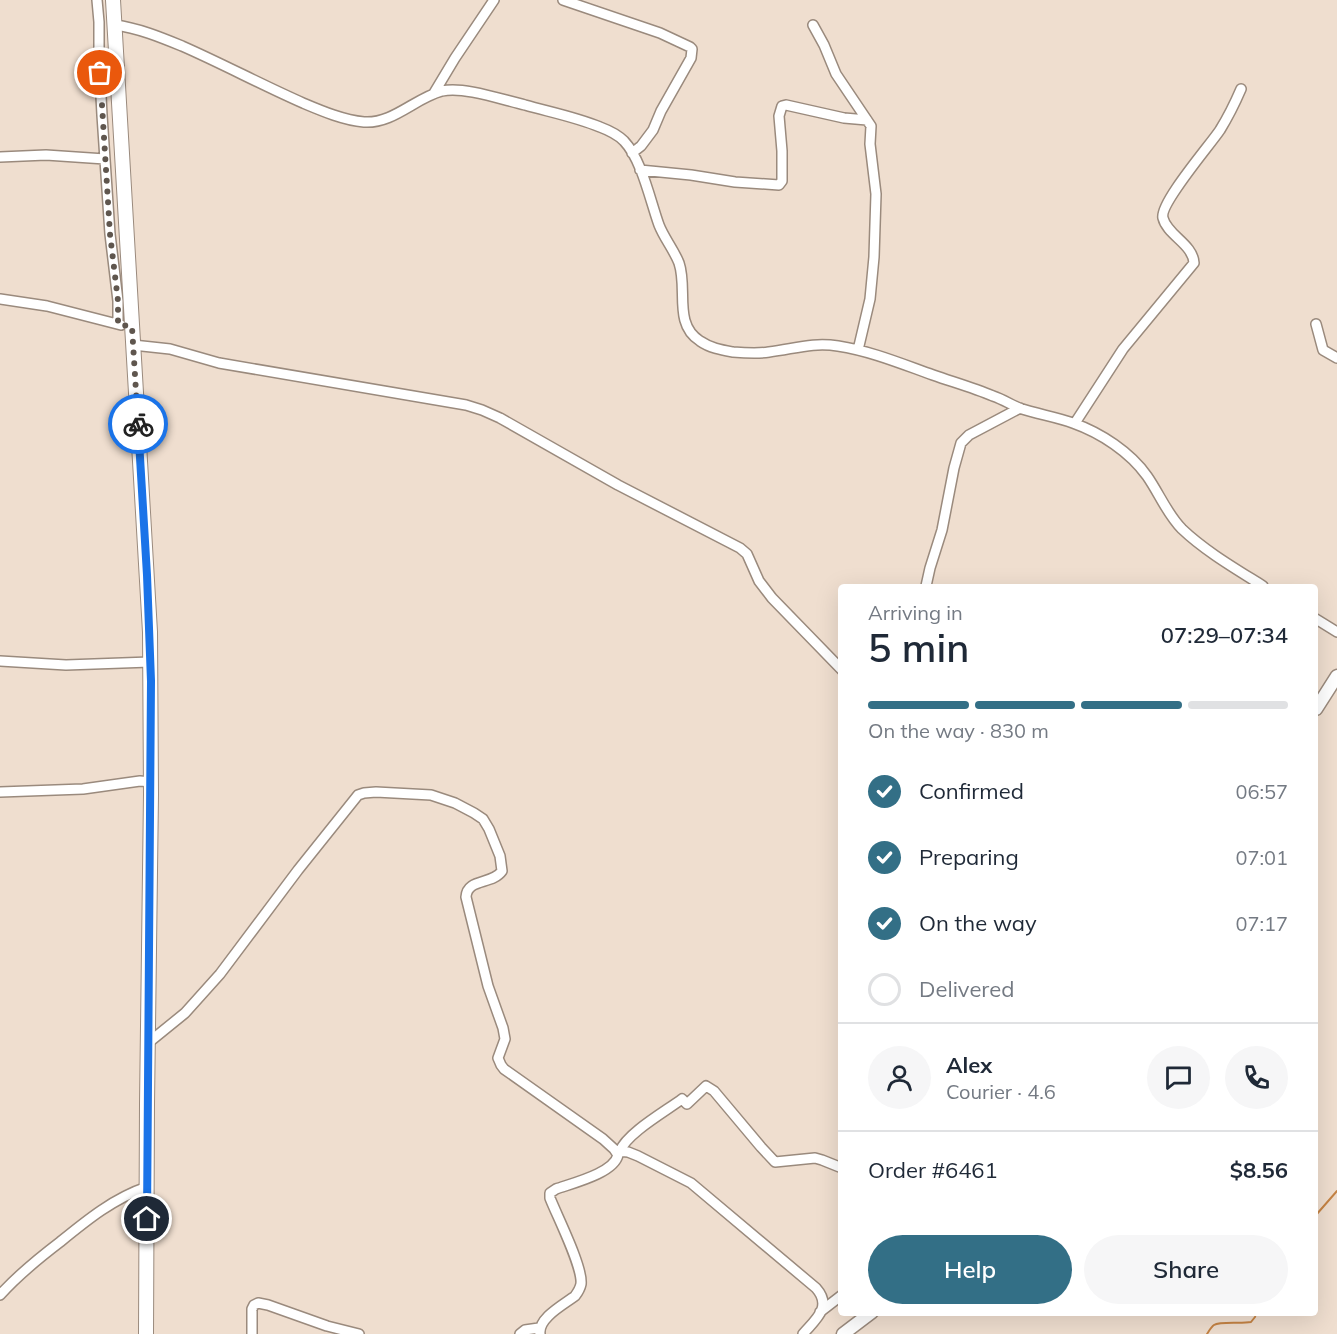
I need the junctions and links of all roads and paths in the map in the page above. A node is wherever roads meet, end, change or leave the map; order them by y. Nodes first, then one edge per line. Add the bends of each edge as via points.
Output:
1 (97, 0) edge
2 (113, 0) edge
3 (494, 0) edge
4 (563, 0) edge
5 (115, 24) junction
6 (813, 26) dead end
7 (118, 84) junction
8 (100, 86) junction
9 (1241, 89) dead end
10 (434, 93) junction
11 (867, 120) junction
12 (632, 153) junction
13 (0, 157) edge
14 (105, 159) junction
15 (640, 170) junction
16 (0, 299) edge
17 (118, 324) junction
18 (1316, 324) dead end
19 (132, 327) junction
20 (133, 345) junction
21 (858, 350) junction
22 (1337, 358) edge
23 (1020, 408) junction
24 (1075, 423) junction
25 (926, 584) edge
26 (1260, 584) edge
27 (1318, 620) edge
28 (1337, 632) edge
29 (0, 661) edge
30 (150, 662) junction
31 (838, 666) edge
32 (1337, 676) edge
33 (1318, 706) edge
34 (151, 782) junction
35 (0, 792) edge
36 (148, 1043) junction
37 (618, 1151) junction
38 (838, 1166) edge
39 (147, 1187) junction
40 (0, 1295) edge
41 (838, 1298) edge
42 (820, 1313) junction
43 (867, 1316) edge
44 (540, 1331) edge
45 (146, 1334) edge
46 (252, 1334) edge
47 (359, 1334) edge
48 (520, 1334) edge
49 (802, 1334) edge
50 (843, 1334) edge

1 - 8 street
2 - 5 highway
3 - 10 street
4 - 12 street via 660,33 692,49 657,124
5 - 7 highway
5 - 10 street via 162,38 286,96 359,122 378,121
6 - 11 street via 836,74
7 - 8 street
7 - 19 highway
8 - 14 street
9 - 24 street via 1221,128 1163,212 1164,220 1194,263 1123,350
10 - 12 street via 464,90 579,120 613,133
11 - 15 street via 782,106 779,185
11 - 21 street via 876,194 875,226 870,299
12 - 15 street
13 - 14 street
14 - 17 street
15 - 21 street via 661,230 679,265 684,319 695,338 715,348 750,353 817,344
16 - 17 street
17 - 19 street
18 - 22 street via 1323,351
19 - 20 highway
20 - 30 highway
20 - 31 street via 170,349 299,378 466,405 493,414 740,548 772,598
21 - 23 street via 976,389
23 - 24 street
23 - 25 street via 961,443
24 - 26 street via 1122,450 1146,474 1179,525
27 - 28 street
29 - 30 street via 66,665
30 - 34 highway
32 - 33 main road
34 - 35 street
34 - 36 highway
36 - 37 street via 185,1013 220,974 358,795 431,795 480,816 500,856 500,874 471,885 466,895 488,986 503,1028 505,1039 499,1062
36 - 39 highway
37 - 38 street via 633,1134 682,1099 687,1104 706,1086 775,1162 815,1158
37 - 42 street via 654,1163 699,1188 816,1288 823,1298
37 - 44 street via 616,1161 606,1169 550,1192 581,1283 578,1292 548,1316
39 - 40 street via 126,1195 87,1220
39 - 45 highway
41 - 42 street
42 - 49 street
43 - 50 main road
44 - 48 street via 525,1330
46 - 47 street via 252,1309 258,1303

